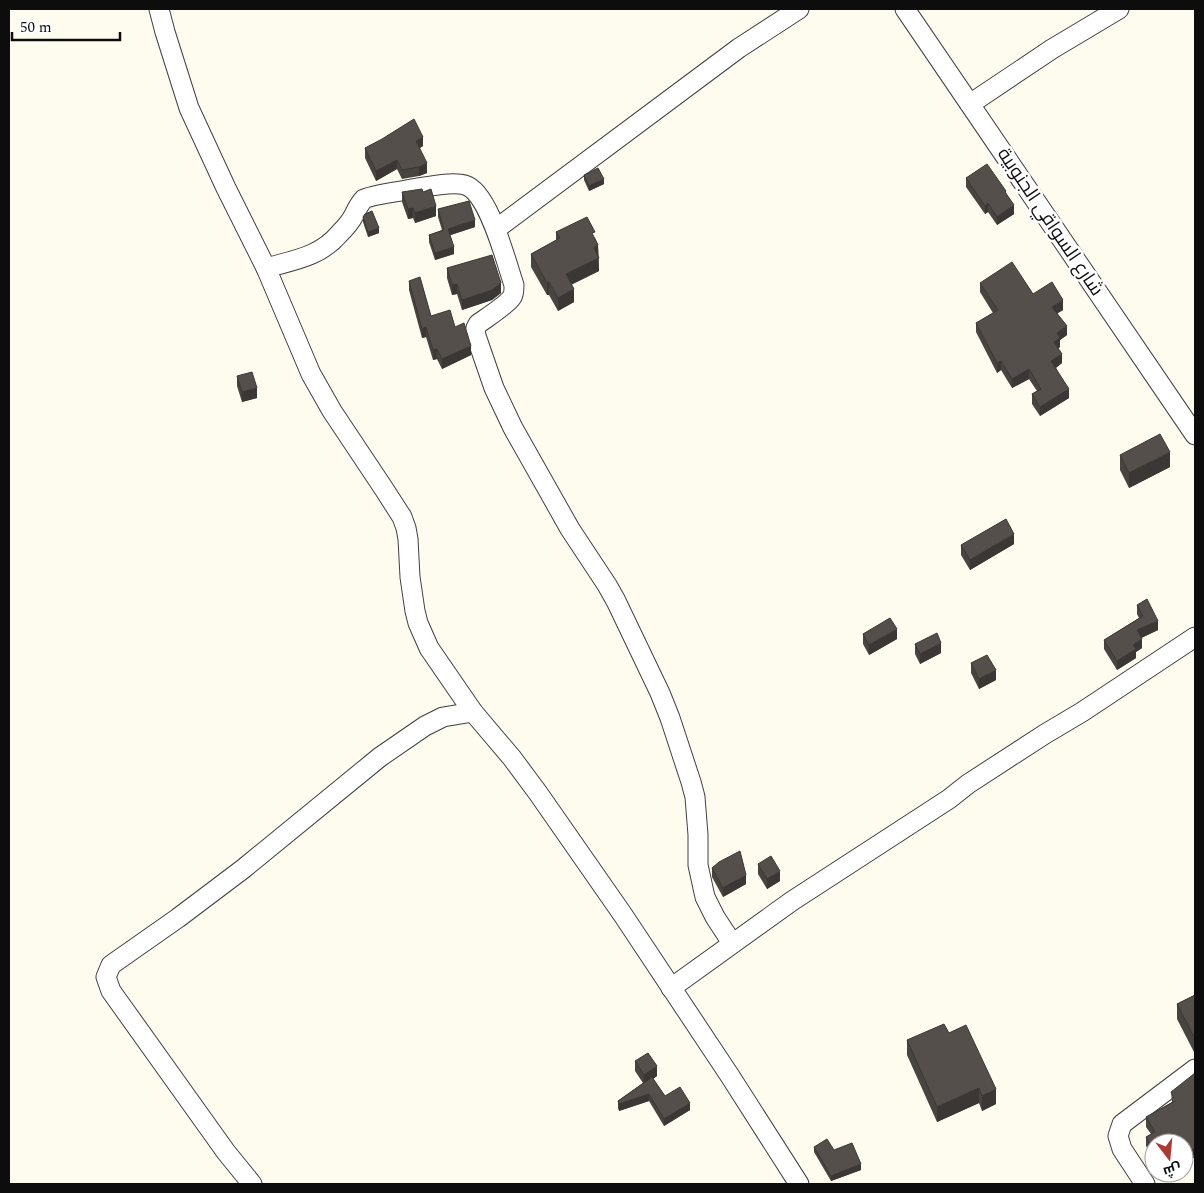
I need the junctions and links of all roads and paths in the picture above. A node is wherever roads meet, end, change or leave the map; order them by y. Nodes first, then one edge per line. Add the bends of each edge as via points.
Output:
1 (159, 9) edge
2 (799, 9) edge
3 (905, 9) edge
4 (1119, 9) edge
5 (970, 104) junction
6 (496, 228) junction
7 (266, 268) junction
8 (1195, 435) edge
9 (1195, 637) edge
10 (473, 712) junction
11 (732, 943) junction
12 (671, 988) junction
13 (1195, 1069) edge
14 (252, 1184) edge
15 (799, 1184) edge
16 (1145, 1184) edge

1 - 7 street via 189,108
2 - 6 street via 739,48
3 - 5 street, شارع السواقي الجنوبية
4 - 5 street
5 - 8 street, شارع السواقي الجنوبية
6 - 7 street via 481,198 465,185 445,184 406,190 366,198 340,234 326,247 315,254
6 - 11 street via 514,291 507,302 476,328 494,388 570,529 616,601 660,693 692,782 698,865 705,897
7 - 10 street via 311,374 402,517 408,539 418,624 430,648
9 - 11 street via 968,784
10 - 12 street via 538,793
10 - 14 street via 443,718 425,726 380,757 243,869 111,965 106,977 111,991
11 - 12 street
12 - 15 street
13 - 16 street via 1122,1124 1118,1136 1122,1149

